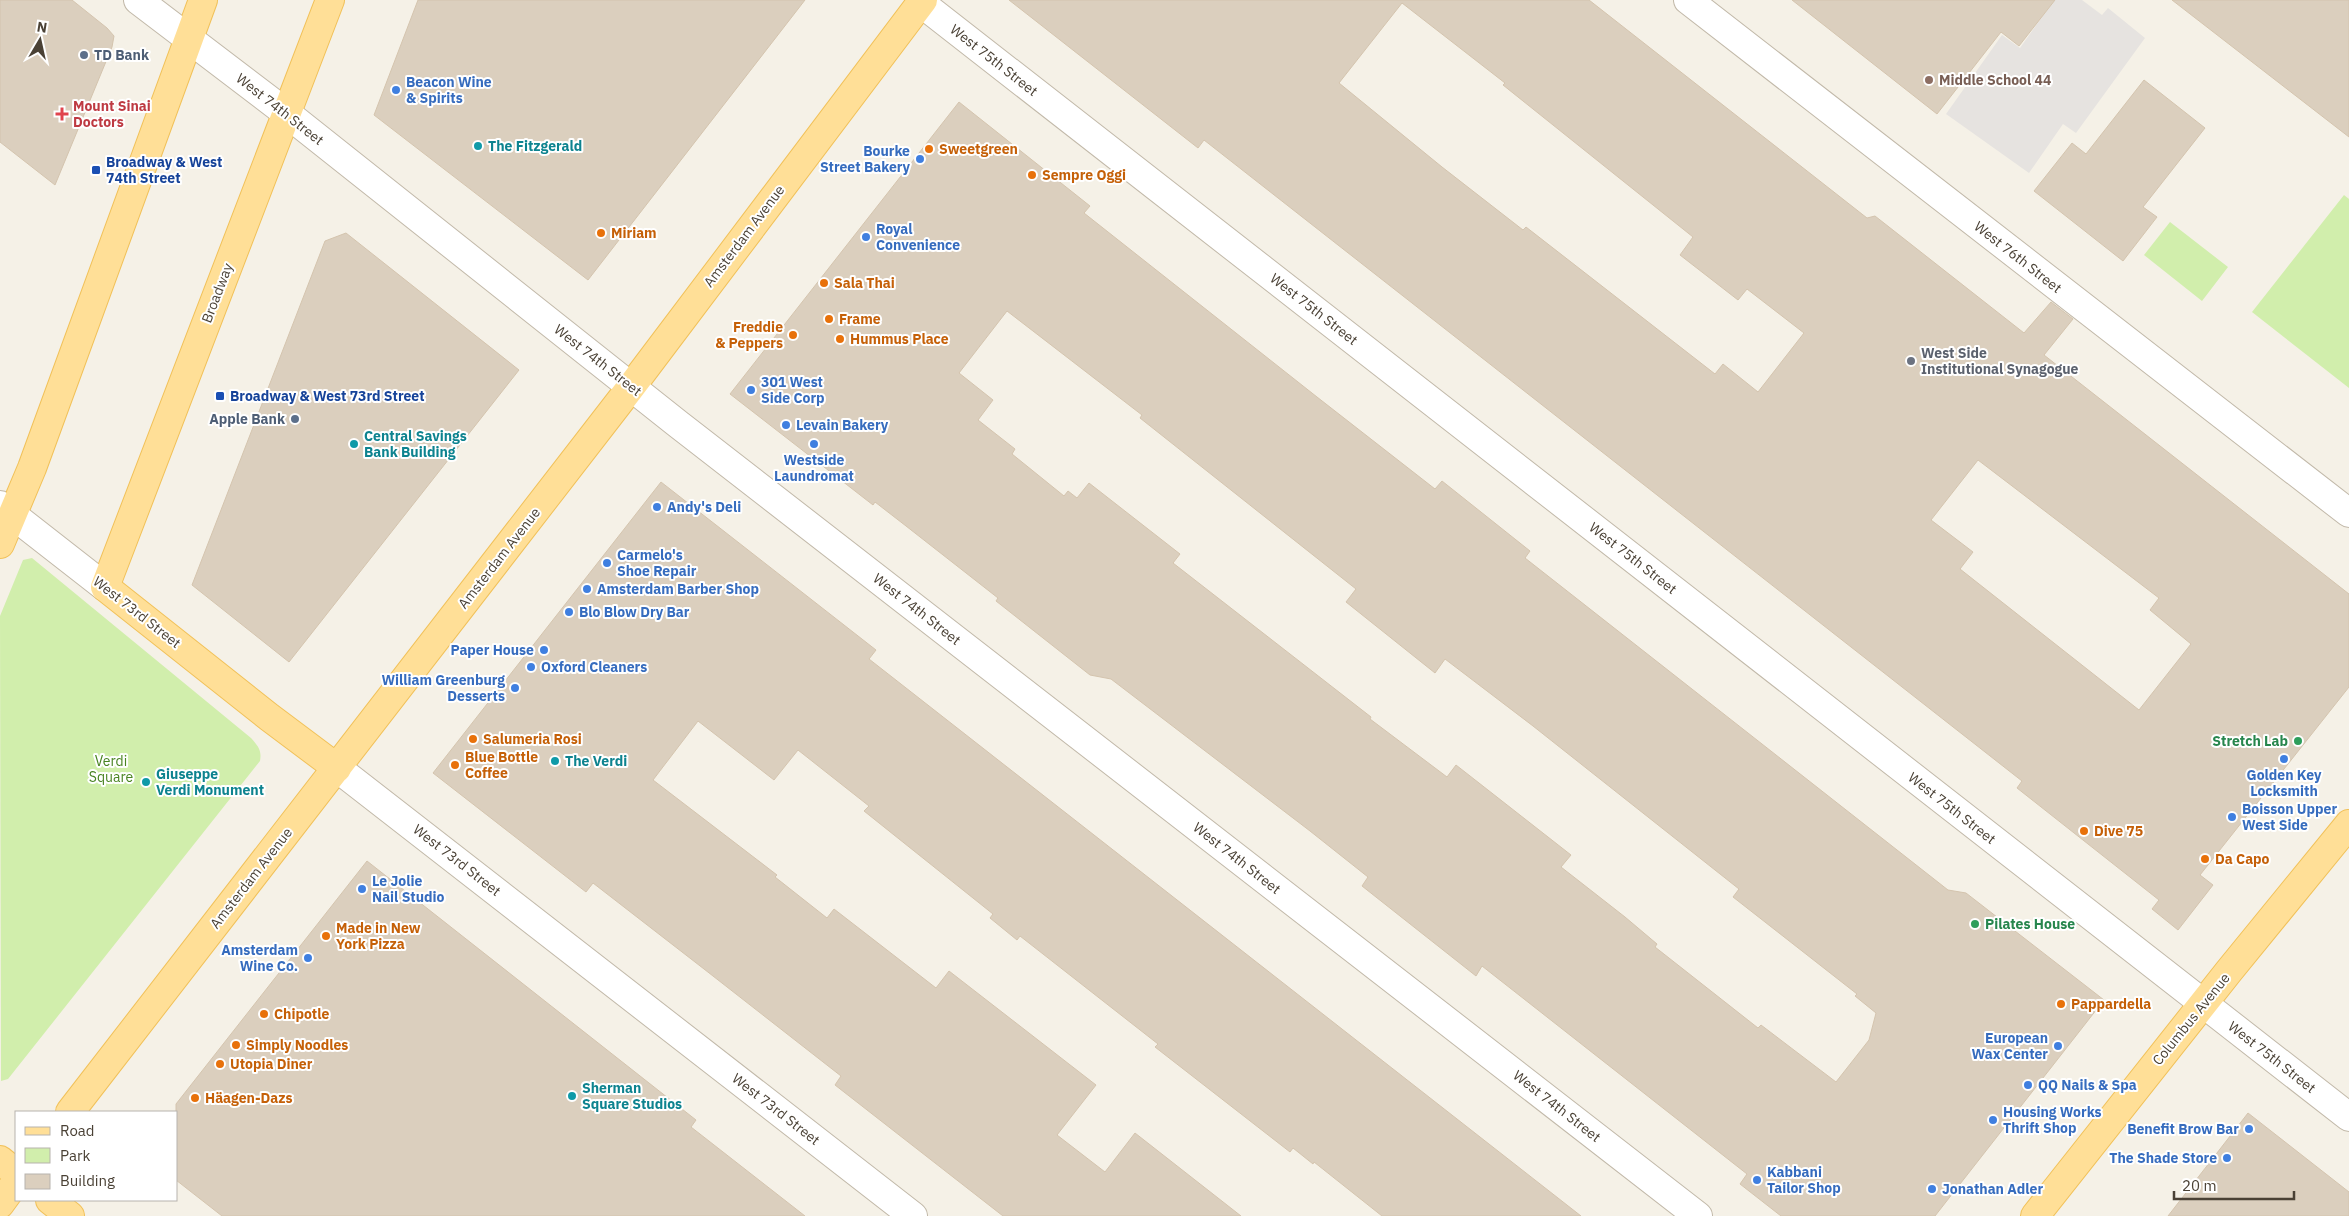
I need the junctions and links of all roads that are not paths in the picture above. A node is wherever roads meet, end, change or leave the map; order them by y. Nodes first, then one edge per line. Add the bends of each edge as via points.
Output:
1 (138, 0) edge
2 (203, 0) edge
3 (330, 0) edge
4 (1688, 0) edge
5 (920, 1) edge
6 (189, 40) junction
7 (286, 112) junction
8 (631, 387) junction
9 (6, 510) edge
10 (2349, 513) edge
11 (0, 544) edge
12 (105, 586) junction
13 (337, 768) junction
14 (2349, 824) edge
15 (2204, 1004) junction
16 (71, 1111) edge
17 (2349, 1117) edge
18 (0, 1160) edge
19 (15, 1172) edge
20 (15, 1183) edge
21 (51, 1201) edge
22 (0, 1204) edge
23 (70, 1216) edge
24 (913, 1216) edge
25 (1698, 1216) edge
26 (2035, 1216) edge

1 - 6 street, West 74th Street
2 - 6 main road
3 - 7 main road, Broadway
4 - 10 street, West 76th Street
5 - 8 main road, Amsterdam Avenue
5 - 15 street, West 75th Street
6 - 7 street, West 74th Street
6 - 9 main road via 32,468
7 - 8 street, West 74th Street
7 - 12 main road, Broadway
8 - 13 main road, Amsterdam Avenue
8 - 25 street, West 74th Street
9 - 11 main road
9 - 12 street, West 73rd Street
12 - 13 main road, West 73rd Street
13 - 16 main road, Amsterdam Avenue
13 - 24 street, West 73rd Street
14 - 15 main road, Columbus Avenue
15 - 17 street, West 75th Street
15 - 26 main road, Columbus Avenue
18 - 19 main road
20 - 22 main road
21 - 23 main road

